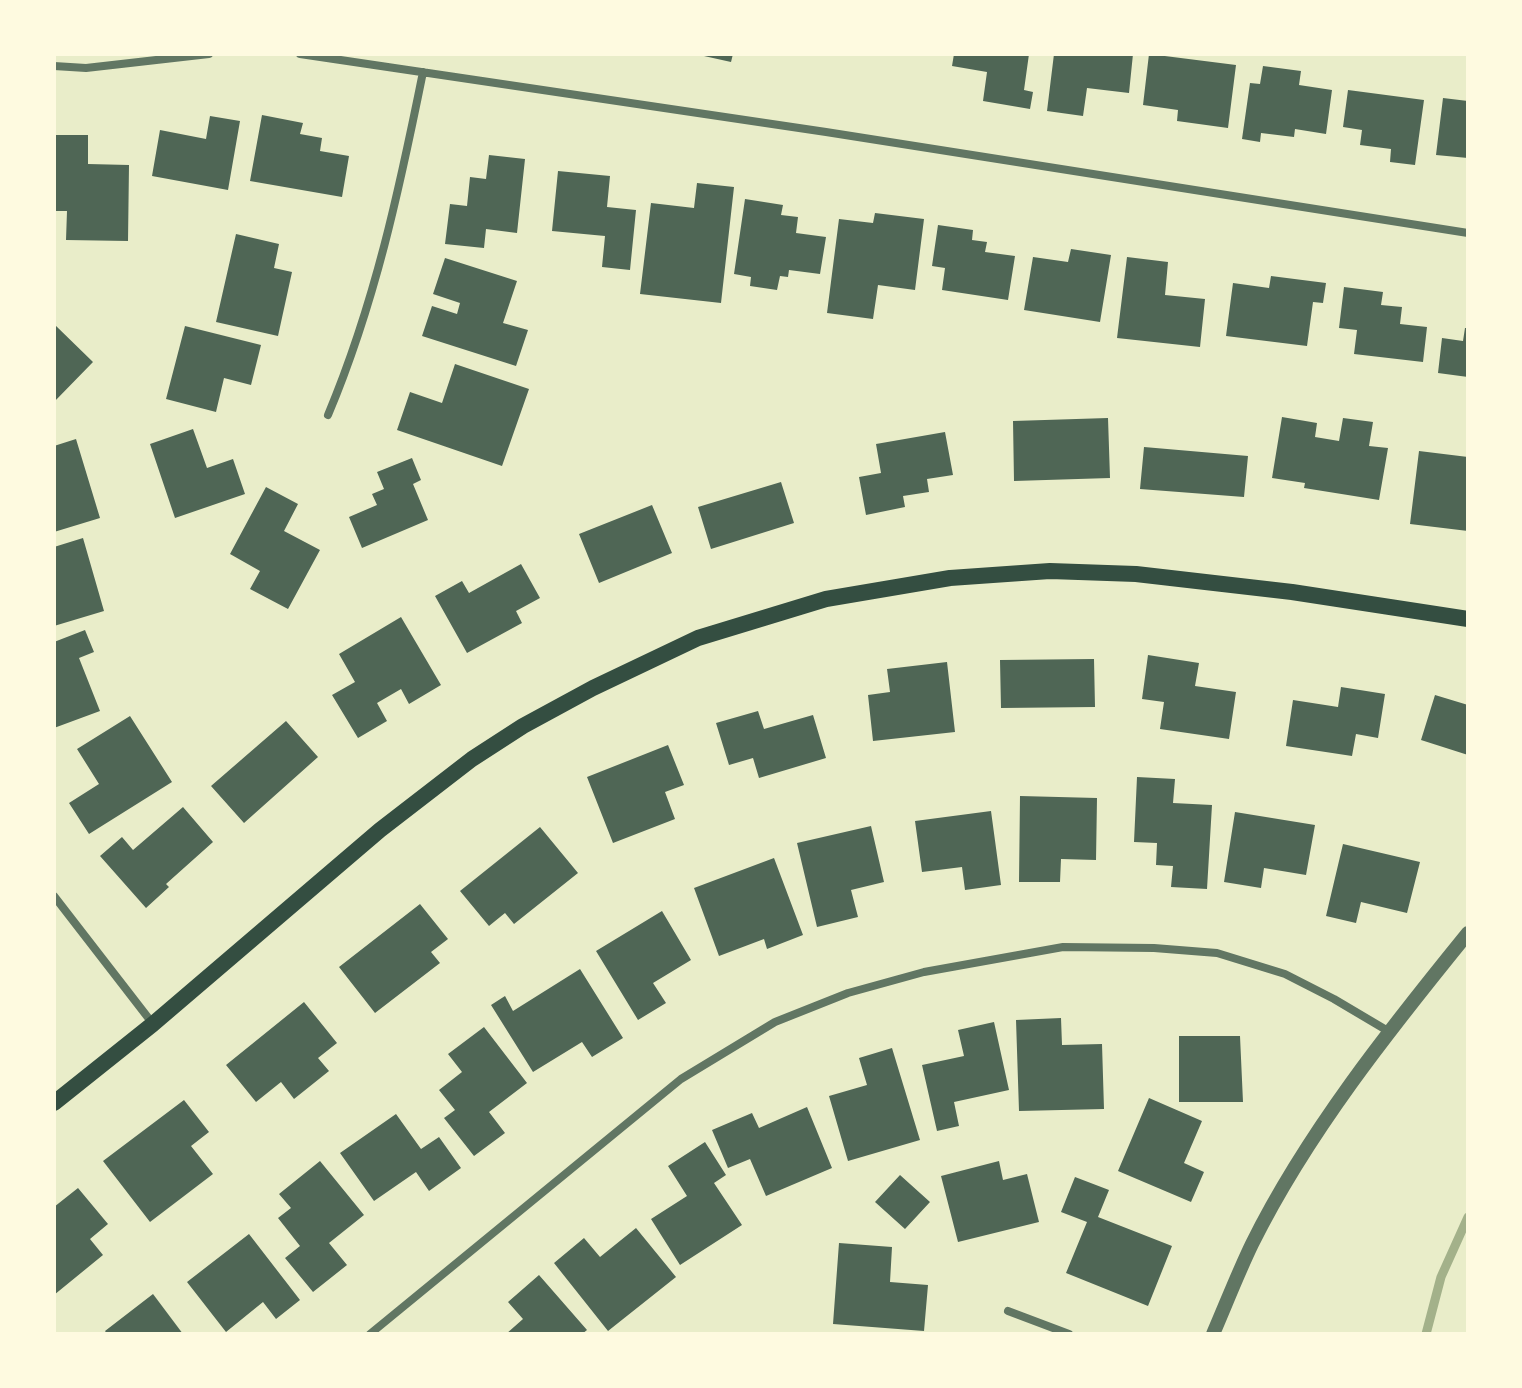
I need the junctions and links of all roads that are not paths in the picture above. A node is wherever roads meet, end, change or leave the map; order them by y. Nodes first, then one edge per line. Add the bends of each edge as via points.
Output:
1 (209, 54) edge
2 (300, 54) edge
3 (54, 66) edge
4 (423, 72) junction
5 (1468, 233) edge
6 (328, 415) dead end
7 (1468, 619) edge
8 (54, 896) edge
9 (1468, 933) edge
10 (153, 1024) junction
11 (1388, 1031) junction
12 (54, 1103) edge
13 (1008, 1311) dead end
14 (370, 1334) edge
15 (1069, 1334) edge
16 (1213, 1334) edge

1 - 3 street via 86,68
2 - 4 street
4 - 5 street
4 - 6 street via 375,285
7 - 10 main road via 1136,574 1050,571 950,578 826,599 698,638 593,688 472,759 380,830
8 - 10 street
9 - 11 street
10 - 12 main road
11 - 14 street via 1285,974 1217,953 1063,947 924,972 848,993 775,1022 681,1079
11 - 16 street via 1306,1151 1253,1243
13 - 15 street

